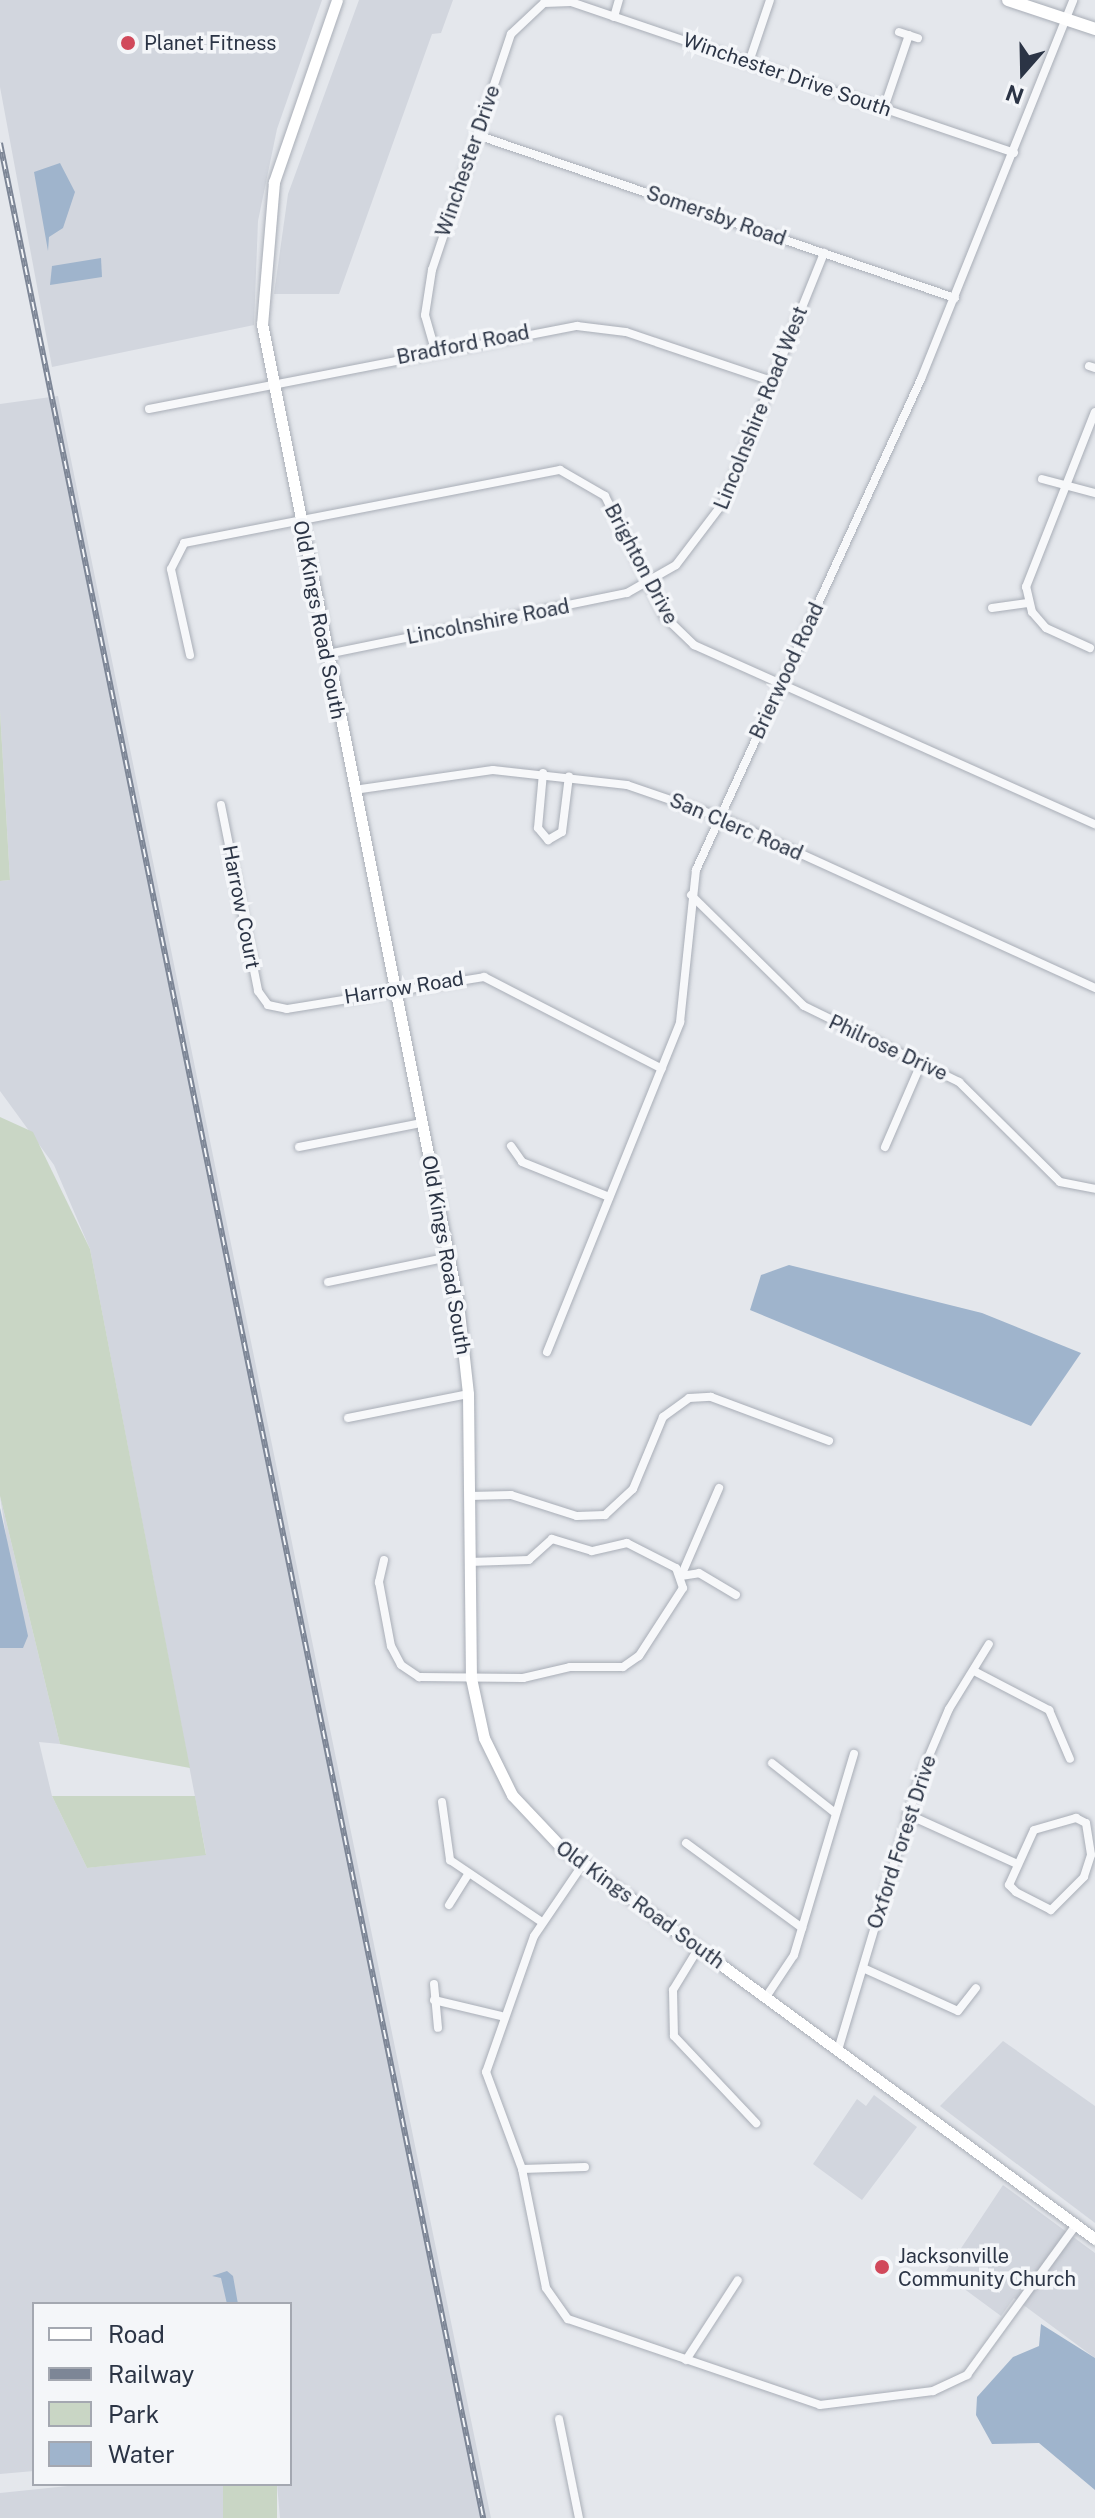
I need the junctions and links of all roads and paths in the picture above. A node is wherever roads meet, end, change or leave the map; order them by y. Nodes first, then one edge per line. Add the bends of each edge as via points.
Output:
1 (337, 0) edge
2 (619, 0) edge
3 (770, 0) edge
4 (1008, 0) edge
5 (1073, 0) edge
6 (559, 1) edge
7 (614, 17) junction
8 (1066, 20) junction
9 (1095, 29) edge
10 (909, 35) dead end
11 (749, 62) junction
12 (884, 108) junction
13 (477, 135) junction
14 (1014, 153) junction
15 (824, 253) junction
16 (955, 298) junction
17 (435, 350) junction
18 (772, 381) junction
19 (271, 384) junction
20 (149, 409) dead end
21 (1095, 412) edge
22 (1042, 479) dead end
23 (1067, 481) junction
24 (1095, 493) edge
25 (299, 520) junction
26 (648, 585) junction
27 (1028, 603) junction
28 (992, 608) dead end
29 (1090, 648) dead end
30 (327, 654) junction
31 (190, 655) dead end
32 (781, 685) junction
33 (543, 773) junction
34 (569, 776) junction
35 (354, 790) junction
36 (221, 805) dead end
37 (720, 817) junction
38 (1095, 824) edge
39 (691, 895) junction
40 (394, 987) junction
41 (1095, 988) edge
42 (268, 1005) joint
43 (921, 1064) junction
44 (662, 1069) junction
45 (421, 1123) junction
46 (511, 1146) dead end
47 (299, 1147) dead end
48 (885, 1147) dead end
49 (1092, 1190) edge
50 (609, 1197) junction
51 (449, 1257) junction
52 (328, 1282) dead end
53 (547, 1352) dead end
54 (468, 1394) junction
55 (348, 1418) dead end
56 (829, 1441) dead end
57 (719, 1488) dead end
58 (469, 1496) junction
59 (384, 1560) dead end
60 (469, 1562) junction
61 (681, 1576) junction
62 (736, 1595) dead end
63 (989, 1644) dead end
64 (974, 1671) junction
65 (471, 1678) junction
66 (854, 1754) dead end
67 (1070, 1759) dead end
68 (772, 1763) dead end
69 (442, 1802) dead end
70 (835, 1813) junction
71 (907, 1814) junction
72 (686, 1843) dead end
73 (583, 1864) junction
74 (1017, 1864) junction
75 (468, 1875) junction
76 (449, 1905) dead end
77 (542, 1922) junction
78 (802, 1928) junction
79 (698, 1949) junction
80 (863, 1968) junction
81 (434, 1984) dead end
82 (976, 1988) dead end
83 (766, 1997) junction
84 (434, 2000) junction
85 (501, 2016) junction
86 (438, 2028) dead end
87 (838, 2050) junction
88 (756, 2123) dead end
89 (585, 2167) dead end
90 (522, 2169) junction
91 (1076, 2225) junction
92 (1095, 2239) edge
93 (738, 2280) dead end
94 (686, 2360) junction
95 (559, 2419) dead end
96 (579, 2518) edge

1 - 19 street, Old Kings Road South via 271,197 261,300
2 - 7 street
3 - 11 street
4 - 8 main road
5 - 8 street, Brierwood Road
6 - 7 street, Winchester Drive South
6 - 13 street, Winchester Drive via 517,21
7 - 11 street, Winchester Drive South
8 - 9 main road
8 - 14 street, Brierwood Road
10 - 12 street
11 - 12 street, Winchester Drive South
12 - 14 street, Winchester Drive South
13 - 15 street, Somersby Road
13 - 17 street, Winchester Drive via 428,284 425,315
14 - 16 street, Brierwood Road
15 - 16 street, Somersby Road
15 - 18 street, Lincolnshire Road West
16 - 32 street, Brierwood Road
17 - 18 street, Bradford Road via 540,329 602,328
17 - 19 street, Bradford Road
18 - 26 street, Lincolnshire Road West via 714,520
19 - 20 street, Bradford Road
19 - 25 street, Old Kings Road South
21 - 23 street
22 - 23 street
23 - 24 street
23 - 27 street via 1028,578
25 - 26 street, Brighton Drive via 560,470 605,496
25 - 30 street, Old Kings Road South
25 - 31 street, Brighton Drive via 176,549 171,569
26 - 30 street, Lincolnshire Road
26 - 32 street, Brighton Drive via 677,633
27 - 28 street
27 - 29 street via 1046,628
30 - 35 street, Old Kings Road South
32 - 37 street, Brierwood Road
32 - 38 street, Brighton Drive
33 - 34 street, San Clerc Road
33 - 34 street via 538,828 548,840 562,832
33 - 35 street, San Clerc Road via 446,773
34 - 37 street, San Clerc Road via 627,785
35 - 40 street, Old Kings Road South
36 - 42 street, Harrow Court via 258,991
37 - 39 street, Brierwood Road
37 - 41 street, San Clerc Road
39 - 43 street, Philrose Drive via 804,1006
39 - 44 street, Brierwood Road via 686,1003
40 - 42 street, Harrow Road via 287,1009
40 - 44 street, Harrow Road via 453,978 505,982
40 - 45 street, Old Kings Road South
43 - 48 street
43 - 49 street, Philrose Drive via 978,1096 1060,1182
44 - 50 street, Brierwood Road
45 - 47 street
45 - 51 street, Old Kings Road South
46 - 50 street via 522,1162
50 - 53 street, Brierwood Road
51 - 52 street
51 - 54 street, Old Kings Road South
54 - 55 street
54 - 58 street, Old Kings Road South
56 - 58 street via 711,1397 689,1398 663,1417 633,1489 605,1515 577,1516 511,1495
57 - 61 street
58 - 60 street, Old Kings Road South
59 - 65 street via 379,1582 401,1665 419,1677
60 - 61 street via 529,1560 558,1539 592,1551 627,1543
60 - 65 street, Old Kings Road South
61 - 62 street via 699,1573
61 - 65 street via 683,1588 634,1662 532,1678
63 - 64 street, Oxford Forest Drive
64 - 67 street via 1049,1710
64 - 71 street, Oxford Forest Drive via 949,1709
65 - 73 street, Old Kings Road South via 484,1738 512,1795
66 - 70 street
68 - 70 street
69 - 75 street via 450,1860
70 - 78 street
71 - 74 street
71 - 80 street, Oxford Forest Drive
72 - 78 street
73 - 77 street
73 - 79 street, Old Kings Road South
74 - 74 street via 1009,1885 1051,1910 1089,1871 1086,1823 1048,1822 1029,1839
75 - 76 street
75 - 77 street
77 - 85 street
78 - 83 street
79 - 83 street, Old Kings Road South
79 - 88 street via 673,1990 674,2036
80 - 82 street via 958,2011
80 - 87 street, Oxford Forest Drive
81 - 84 street
83 - 87 street, Old Kings Road South
84 - 85 street
84 - 86 street
85 - 90 street via 486,2072
87 - 91 street, Old Kings Road South
89 - 90 street
90 - 94 street via 546,2288 577,2324
91 - 92 street, Old Kings Road South
91 - 94 street via 967,2375 941,2389 820,2405
93 - 94 street
95 - 96 street

